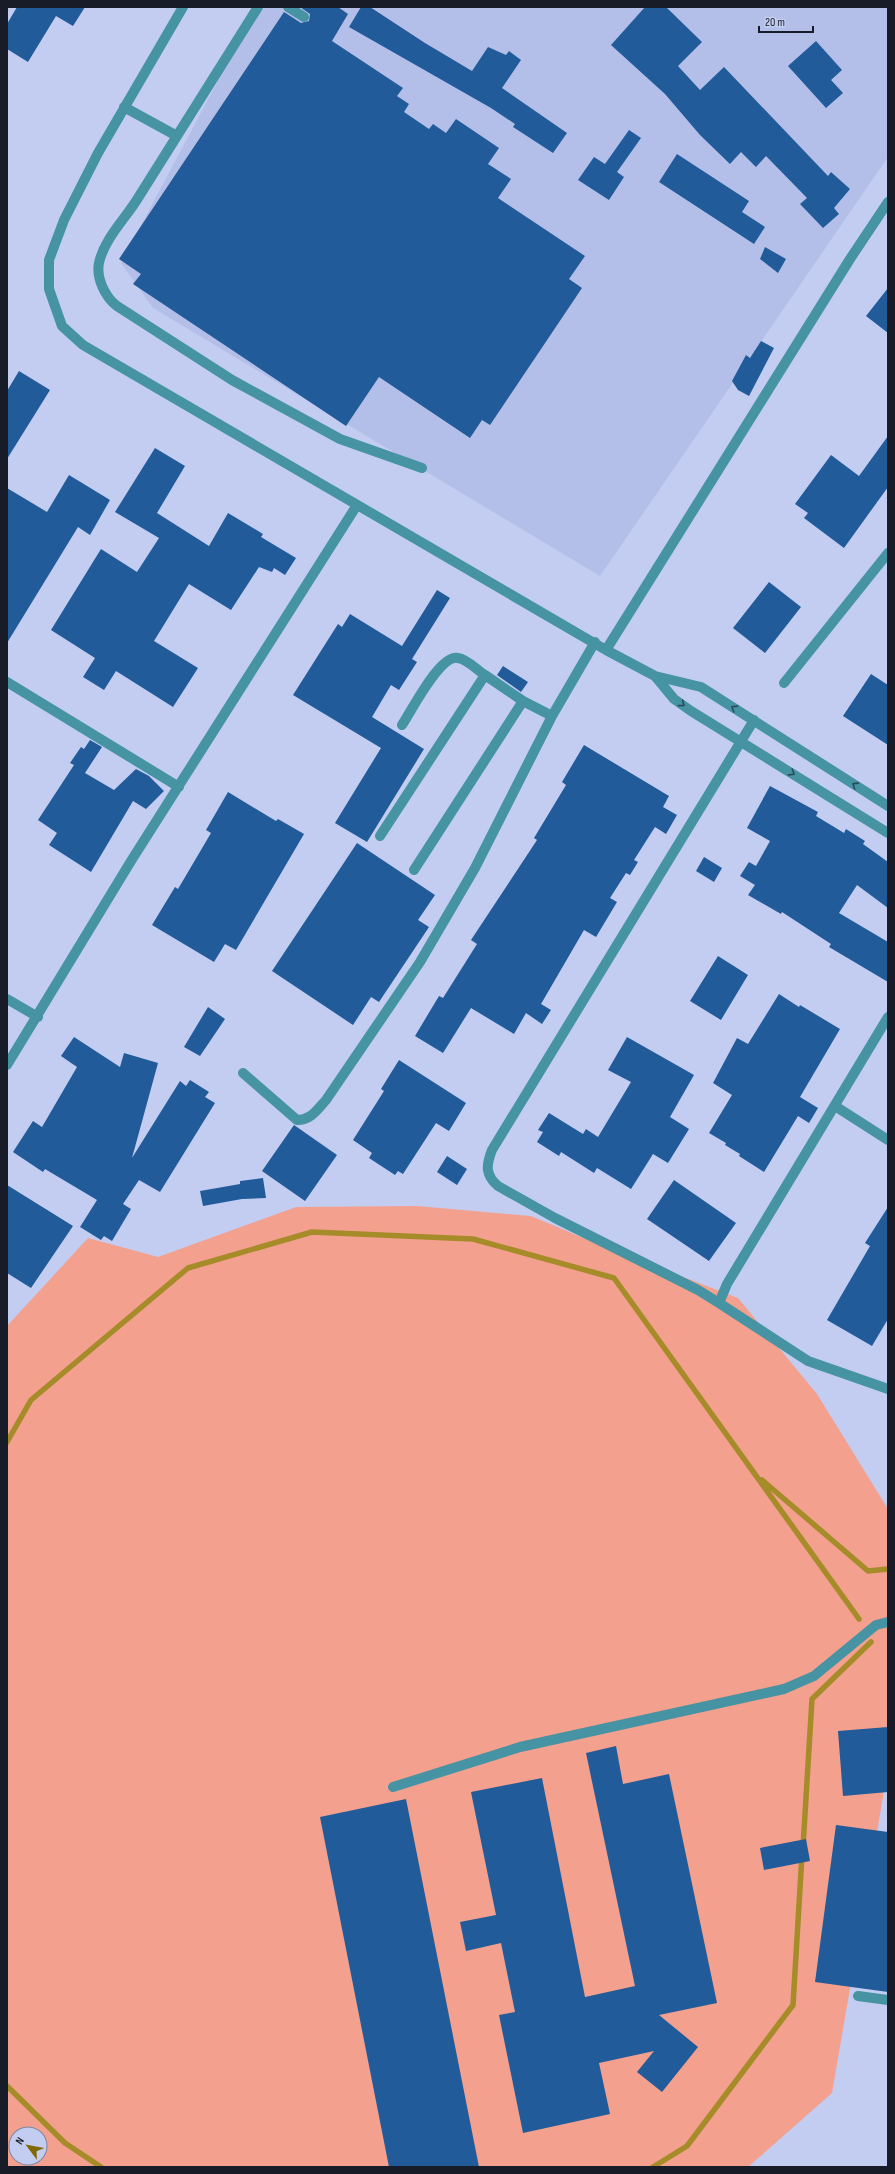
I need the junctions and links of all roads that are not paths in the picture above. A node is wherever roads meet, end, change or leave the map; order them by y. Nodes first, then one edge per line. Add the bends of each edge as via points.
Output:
1 (183, 7) edge
2 (258, 7) edge
3 (288, 7) edge
4 (304, 17) dead end
5 (124, 107) junction
6 (177, 136) junction
7 (888, 202) edge
8 (422, 468) dead end
9 (357, 505) junction
10 (886, 559) edge
11 (595, 642) junction
12 (606, 650) junction
13 (485, 675) junction
14 (655, 676) junction
15 (7, 682) edge
16 (784, 683) dead end
17 (523, 700) junction
18 (552, 716) junction
19 (754, 720) junction
20 (402, 725) dead end
21 (742, 741) junction
22 (179, 787) junction
23 (888, 806) edge
24 (888, 833) edge
25 (380, 836) dead end
26 (414, 870) dead end
27 (7, 999) edge
28 (38, 1017) junction
29 (888, 1017) edge
30 (7, 1065) edge
31 (242, 1073) dead end
32 (835, 1106) junction
33 (888, 1140) edge
34 (720, 1303) junction
35 (888, 1389) edge
36 (888, 1622) edge
37 (393, 1787) dead end
38 (858, 1996) dead end
39 (888, 2000) edge

1 - 5 street
2 - 6 street
3 - 4 street
5 - 6 street
5 - 9 street via 64,220 49,260 49,289 62,326 83,345
6 - 8 street via 103,251 99,265 104,290 109,300 232,380 340,439
7 - 12 street
9 - 11 street
9 - 22 street
10 - 16 street
11 - 12 street
11 - 18 street
12 - 14 street
13 - 17 street
13 - 20 street via 460,658 452,658 440,666
13 - 25 street
19 -> 14 street via 701,687
14 -> 21 street via 674,699
15 - 22 street
17 - 18 street
17 - 26 street
18 - 31 street via 471,874 420,962 326,1100 312,1116 305,1120 296,1120
19 - 21 street
23 -> 19 street
21 -> 24 street
21 - 34 street via 492,1150 487,1164 491,1180 498,1186
22 - 28 street
27 - 28 street
28 - 30 street
29 - 32 street
32 - 33 street
32 - 34 street via 727,1284
34 - 35 street via 808,1360
36 - 37 street via 876,1625 814,1676 784,1689 520,1747
38 - 39 street

